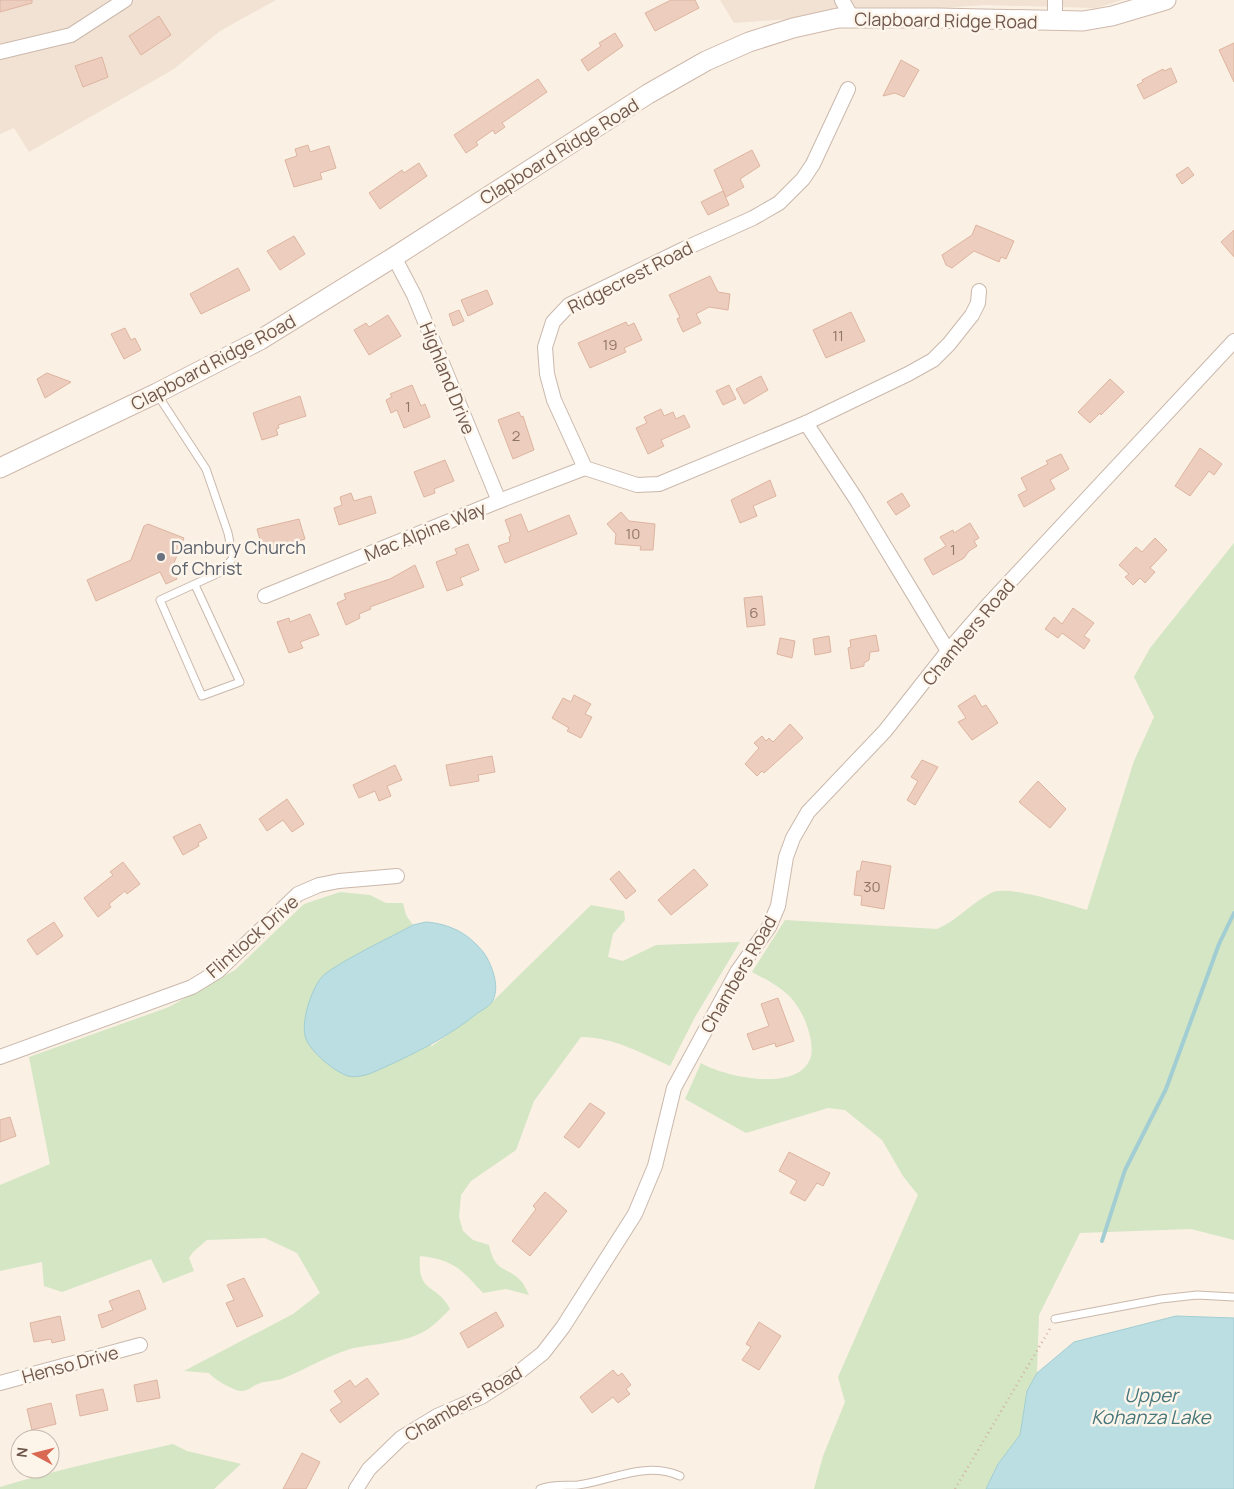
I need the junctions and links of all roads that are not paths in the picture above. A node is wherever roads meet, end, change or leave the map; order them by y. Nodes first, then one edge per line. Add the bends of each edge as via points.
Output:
1 (125, 0) edge
2 (842, 0) edge
3 (1055, 0) edge
4 (1166, 0) edge
5 (852, 18) junction
6 (1054, 22) junction
7 (0, 52) edge
8 (848, 89) dead end
9 (394, 258) junction
10 (978, 290) dead end
11 (1234, 341) edge
12 (157, 393) junction
13 (806, 423) junction
14 (0, 468) edge
15 (585, 468) junction
16 (498, 501) junction
17 (195, 585) junction
18 (265, 596) dead end
19 (948, 651) junction
20 (397, 876) dead end
21 (0, 1057) edge
22 (1234, 1297) edge
23 (1055, 1319) road end
24 (140, 1345) dead end
25 (0, 1383) edge
26 (680, 1476) dead end
27 (356, 1489) edge
28 (540, 1489) edge

1 - 7 street via 71,35
2 - 5 street
3 - 6 street
4 - 6 main road, Clapboard Ridge Road via 1112,16
5 - 6 main road, Clapboard Ridge Road
5 - 9 main road, Clapboard Ridge Road via 793,28 749,42 706,61 648,94
8 - 15 street, Ridgecrest Road via 813,164 779,202 753,218 569,305 553,322 545,347 547,374 554,400
9 - 12 main road, Clapboard Ridge Road via 260,340
9 - 16 street, Highland Drive via 414,295
10 - 13 street via 978,303 972,315 933,360
11 - 19 street, Chambers Road
12 - 14 main road, Clapboard Ridge Road
12 - 17 lane via 206,469 228,533 232,558 221,572
13 - 15 street via 659,484 636,485
13 - 19 street
15 - 16 street, Mac Alpine Way
16 - 18 street, Mac Alpine Way
17 - 17 lane via 160,600 202,696 240,682
19 - 27 street, Chambers Road via 885,731 808,812 793,838 786,857 778,906 769,927 738,972 674,1088 655,1166 636,1214 563,1327 543,1353 514,1376 481,1397 437,1416 401,1438 369,1470
20 - 21 street, Flintlock Drive via 339,881 298,894 218,971 192,987
22 - 23 lane via 1197,1295 1161,1299
24 - 25 street, Henso Drive
26 - 28 lane via 666,1470 639,1470

